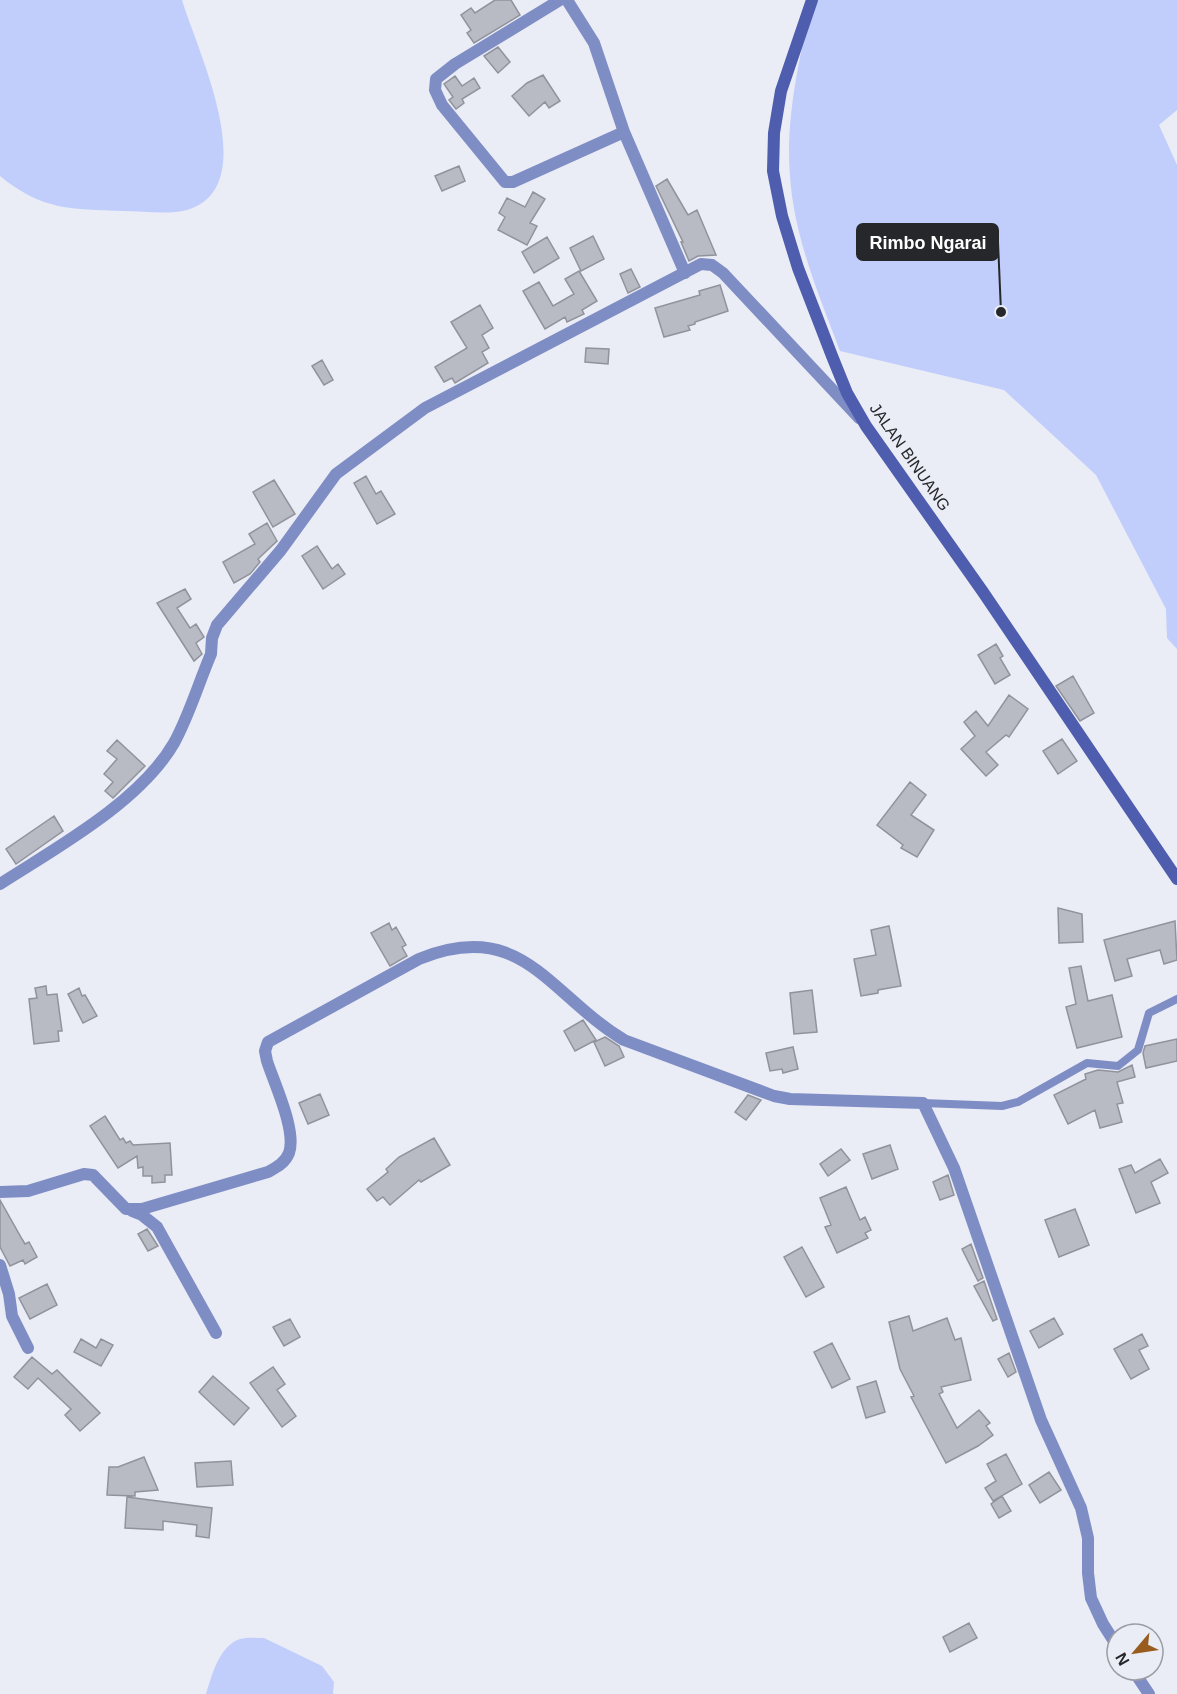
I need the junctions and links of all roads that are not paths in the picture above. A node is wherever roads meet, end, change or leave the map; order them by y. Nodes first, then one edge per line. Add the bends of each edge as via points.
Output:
1 (560, 0) edge
2 (567, 0) edge
3 (812, 0) edge
4 (624, 132) junction
5 (685, 273) junction
6 (866, 426) junction
7 (1177, 879) edge
8 (0, 884) edge
9 (1177, 999) edge
10 (923, 1103) junction
11 (0, 1192) edge
12 (126, 1209) junction
13 (0, 1265) edge
14 (216, 1333) dead end
15 (28, 1348) dead end
16 (1105, 1627) edge

1 - 4 street via 436,79 435,90 442,105 505,182 513,182
2 - 4 street via 594,43
3 - 6 main road, JALAN BINUANG via 782,91 774,133 773,171 798,268 847,393
4 - 5 street
5 - 6 street via 701,264 712,265 723,273
5 - 8 street via 425,408 336,474 281,550 217,625 211,654 174,743 145,779 100,816
6 - 7 main road, JALAN BINUANG
9 - 10 lane via 1149,1013 1138,1050 1118,1066 1087,1063 1018,1102 1002,1106
10 - 12 street via 774,1096 624,1040 543,975 506,952 475,945 443,949 268,1042 267,1061 290,1130 288,1155 280,1165 151,1208
10 - 16 street via 954,1168 1041,1420 1081,1508 1088,1538 1091,1598
11 - 12 street via 28,1191 84,1174 98,1180
12 - 14 street via 157,1227
13 - 15 street via 12,1316

